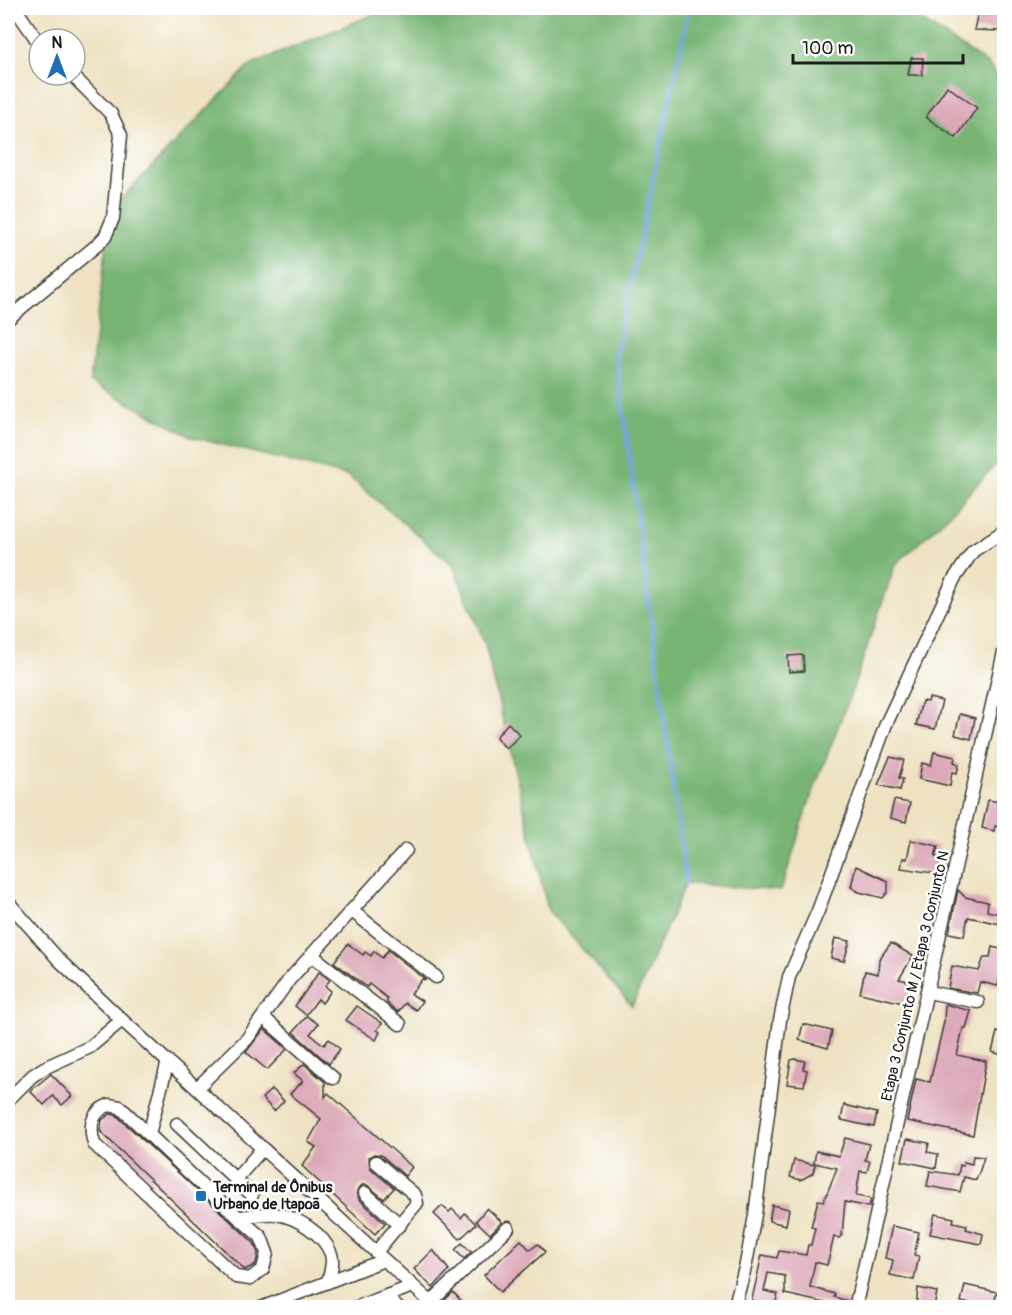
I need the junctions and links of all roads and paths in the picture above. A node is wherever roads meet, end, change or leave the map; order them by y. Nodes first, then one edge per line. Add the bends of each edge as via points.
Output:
1 (15, 8) edge
2 (28, 27) edge
3 (83, 87) edge
4 (8, 319) edge
5 (1005, 531) edge
6 (1005, 652) edge
7 (406, 849) dead end
8 (8, 902) edge
9 (352, 911) junction
10 (313, 956) junction
11 (436, 977) dead end
12 (928, 992) junction
13 (978, 1002) dead end
14 (264, 1018) junction
15 (122, 1020) junction
16 (400, 1024) dead end
17 (168, 1061) junction
18 (333, 1078) dead end
19 (198, 1087) junction
20 (8, 1100) edge
21 (177, 1124) dead end
22 (149, 1134) junction
23 (263, 1148) junction
24 (376, 1162) dead end
25 (236, 1179) junction
26 (364, 1193) dead end
27 (252, 1195) dead end
28 (238, 1217) junction
29 (400, 1225) junction
30 (508, 1228) dead end
31 (380, 1256) junction
32 (328, 1282) junction
33 (413, 1286) junction
34 (386, 1297) junction
35 (434, 1305) edge
36 (261, 1308) edge
37 (354, 1308) edge
38 (398, 1308) edge
39 (734, 1308) edge
40 (855, 1308) edge

1 - 2 street
3 - 4 street via 118,124 120,149 113,218 105,237
5 - 39 street via 973,551 954,579 886,724 818,911 789,977 755,1215
6 - 12 street, Etapa 3 Conjunto M / Etapa 3 Conjunto N
7 - 9 street
8 - 15 street via 59,960
9 - 10 street
9 - 11 street
10 - 14 street via 285,985
10 - 16 street
12 - 13 street
12 - 40 street, Etapa 3 Conjunto M / Etapa 3 Conjunto N
14 - 18 street
14 - 19 street via 231,1057
15 - 17 street
15 - 20 street via 90,1047 32,1076
17 - 19 street
17 - 22 street
19 - 23 street
21 - 25 street
22 - 28 street
22 - 28 street via 120,1107 109,1105 100,1108 90,1129 94,1144 236,1277 250,1279 263,1269 267,1253 261,1237
23 - 25 street
23 - 31 street
24 - 29 street via 416,1197 416,1206
25 - 27 street
26 - 29 street
28 - 32 street via 292,1217 324,1241 331,1253
29 - 31 street
30 - 35 street
31 - 32 street
31 - 33 street
32 - 36 street
33 - 34 street
33 - 35 street
34 - 37 street
34 - 38 street

